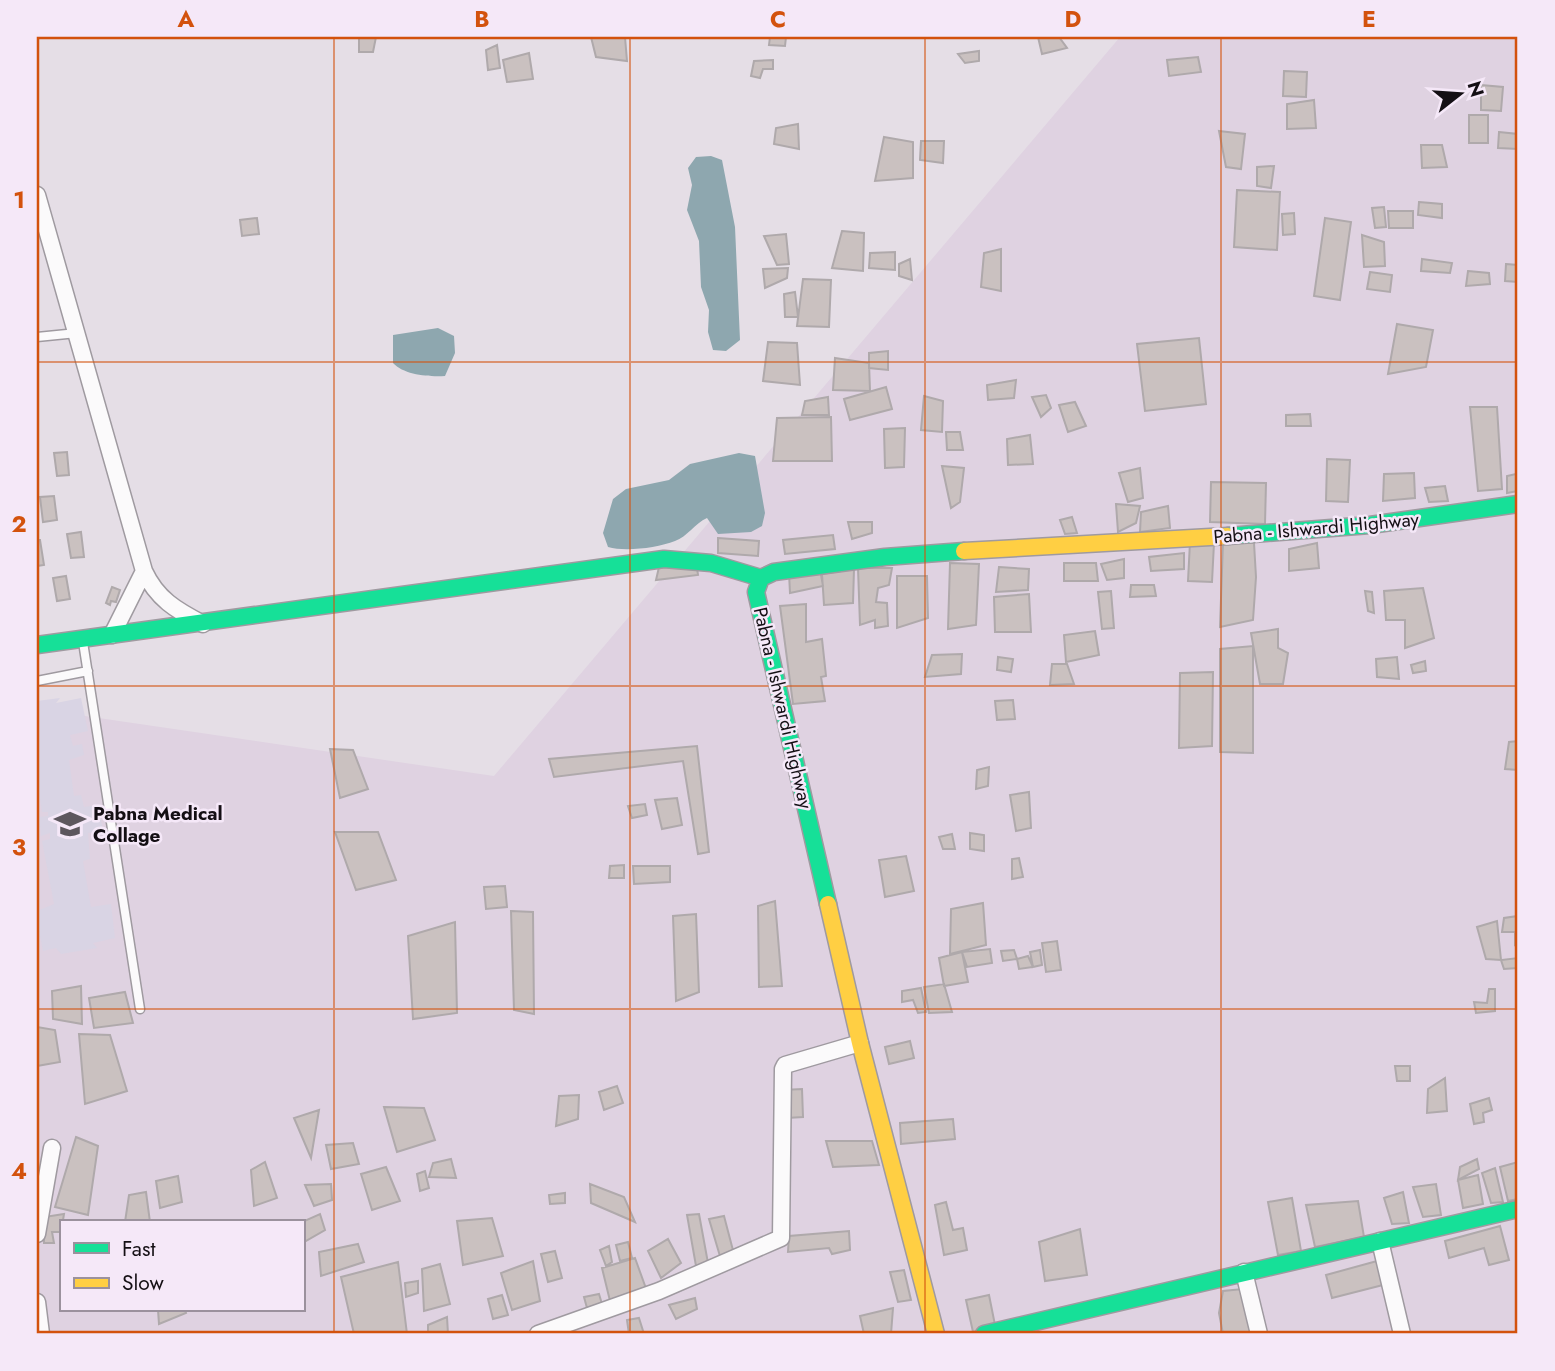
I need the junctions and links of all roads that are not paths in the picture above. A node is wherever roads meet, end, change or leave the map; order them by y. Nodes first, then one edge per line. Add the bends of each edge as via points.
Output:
1 (37, 195) edge
2 (77, 333) junction
3 (37, 337) edge
4 (1518, 504) edge
5 (144, 571) junction
6 (761, 578) junction
7 (203, 624) junction
8 (112, 635) junction
9 (83, 639) junction
10 (37, 645) edge
11 (88, 671) junction
12 (37, 681) edge
13 (140, 1009) dead end
14 (860, 1043) junction
15 (52, 1148) dead end
16 (1518, 1209) edge
17 (37, 1234) edge
18 (1380, 1241) junction
19 (1244, 1272) junction
20 (37, 1302) edge
21 (1032, 1328) edge
22 (41, 1334) edge
23 (538, 1334) edge
24 (936, 1334) edge
25 (984, 1334) edge
26 (1259, 1334) edge
27 (1402, 1334) edge

1 - 2 street
2 - 3 lane
2 - 5 street
4 - 6 main road, Pabna - Ishwardi Highway via 1305,532 919,554 774,572
5 - 7 street via 152,589 172,607
5 - 8 street
6 - 7 main road via 711,563 664,559
6 - 14 main road, Pabna - Ishwardi Highway via 756,592
7 - 8 main road
8 - 9 main road
9 - 10 main road
9 - 11 lane
11 - 12 lane
11 - 13 lane
14 - 23 street via 783,1069 781,1238 659,1291
14 - 24 main road, Pabna - Ishwardi Highway
15 - 17 street
16 - 18 main road
18 - 19 main road
18 - 27 street
19 - 21 main road
19 - 26 street
20 - 22 street
21 - 25 main road

